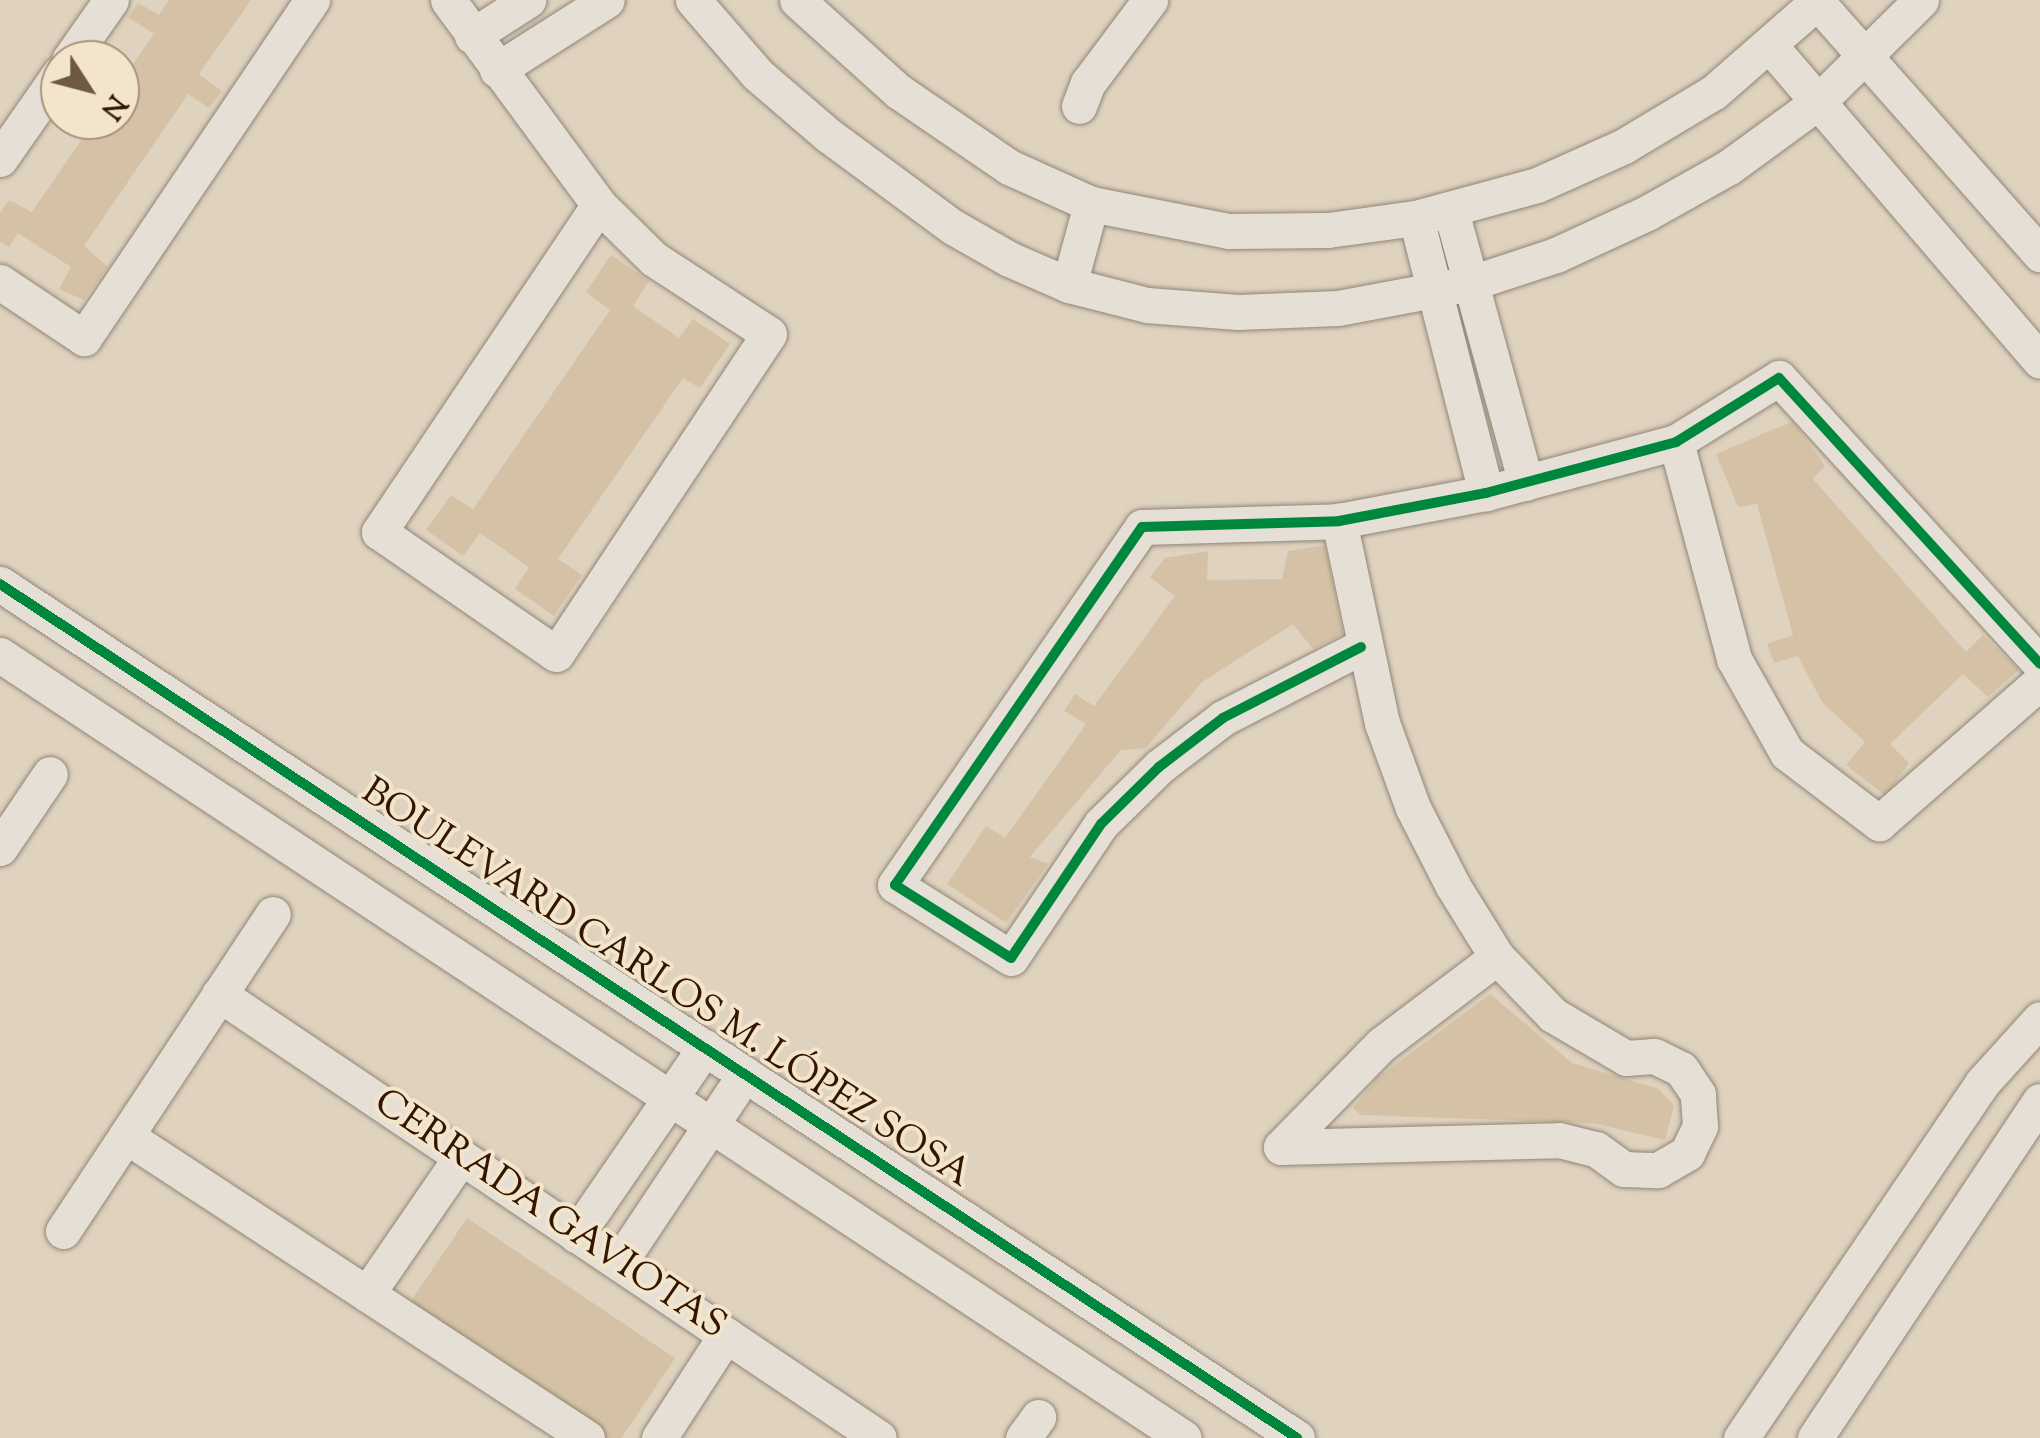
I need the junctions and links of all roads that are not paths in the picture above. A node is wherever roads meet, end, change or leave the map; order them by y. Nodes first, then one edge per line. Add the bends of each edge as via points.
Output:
1 (111, 0) edge
2 (312, 0) edge
3 (448, 0) edge
4 (528, 0) edge
5 (607, 0) edge
6 (693, 0) edge
7 (798, 0) edge
8 (1150, 0) edge
9 (1921, 0) edge
10 (1818, 1) edge
11 (472, 36) junction
12 (83, 40) edge
13 (1771, 47) junction
14 (1866, 57) junction
15 (498, 70) junction
16 (40, 102) edge
17 (1818, 102) junction
18 (1079, 106) dead end
19 (0, 159) edge
20 (1092, 204) junction
21 (599, 205) junction
22 (1451, 211) junction
23 (1416, 218) junction
24 (2040, 254) edge
25 (0, 282) edge
26 (1471, 283) junction
27 (1069, 284) junction
28 (1435, 291) junction
29 (2040, 361) edge
30 (1676, 442) junction
31 (1526, 482) junction
32 (1486, 493) junction
33 (1338, 521) junction
34 (0, 584) edge
35 (1361, 647) junction
36 (0, 655) edge
37 (2040, 664) edge
38 (2040, 682) edge
39 (50, 774) dead end
40 (0, 848) edge
41 (273, 914) dead end
42 (1497, 957) junction
43 (220, 994) junction
44 (2040, 1019) edge
45 (705, 1047) junction
46 (745, 1074) junction
47 (670, 1098) junction
48 (2040, 1100) edge
49 (711, 1125) junction
50 (126, 1136) junction
51 (461, 1157) junction
52 (63, 1232) dead end
53 (576, 1235) junction
54 (618, 1263) junction
55 (367, 1294) junction
56 (726, 1336) junction
57 (586, 1438) edge
58 (659, 1438) edge
59 (879, 1438) edge
60 (1184, 1438) edge
61 (1297, 1438) edge
62 (1741, 1438) edge
63 (1815, 1438) edge

1 - 12 street
2 - 25 street via 84,338
3 - 11 street
4 - 11 street
5 - 15 street
6 - 27 street via 757,74 856,156 953,227
7 - 20 street via 898,92 1009,166
8 - 18 street via 1088,83
9 - 14 street
10 - 13 street
10 - 14 street
11 - 15 street
13 - 17 street
13 - 22 street via 1624,146 1536,185
14 - 17 street
14 - 24 street
15 - 21 street
16 - 19 street
17 - 26 street via 1729,167 1647,213 1556,255
17 - 29 street
20 - 23 street via 1229,231 1328,230
20 - 27 street
21 - 21 street via 654,259 769,334 556,654 379,532
22 - 23 street
22 - 26 street
23 - 28 street
26 - 28 street
26 - 31 street
27 - 28 street via 1146,305 1238,312 1338,308
28 - 32 street
30 - 31 street
30 - 37 street via 1779,378
30 - 38 street via 1734,659 1787,753 1879,823
31 - 32 street
32 - 33 street
33 - 35 street
33 - 35 street via 1142,528 895,885 1011,958 1101,824 1159,767 1224,718
34 - 45 street, BOULEVARD CARLOS M. LÓPEZ SOSA
35 - 42 street via 1413,808
36 - 47 street
39 - 40 street
41 - 43 street
42 - 42 street via 1382,1044 1282,1147 1560,1140 1596,1149 1624,1169 1658,1170 1686,1153 1700,1126 1698,1094 1681,1069 1654,1056 1626,1058 1588,1039 1553,1016
43 - 50 street
43 - 51 street, CERRADA GAVIOTAS
44 - 62 street via 1982,1083
45 - 46 street, BOULEVARD CARLOS M. LÓPEZ SOSA
45 - 47 street
46 - 49 street
46 - 61 street, BOULEVARD CARLOS M. LÓPEZ SOSA
47 - 49 street
47 - 53 street
48 - 63 street
49 - 54 street
49 - 60 street
50 - 52 street
50 - 55 street
51 - 53 street, CERRADA GAVIOTAS
51 - 55 street
53 - 54 street, CERRADA GAVIOTAS
54 - 56 street, CERRADA GAVIOTAS
55 - 57 street
56 - 58 street
56 - 59 street, CERRADA GAVIOTAS

